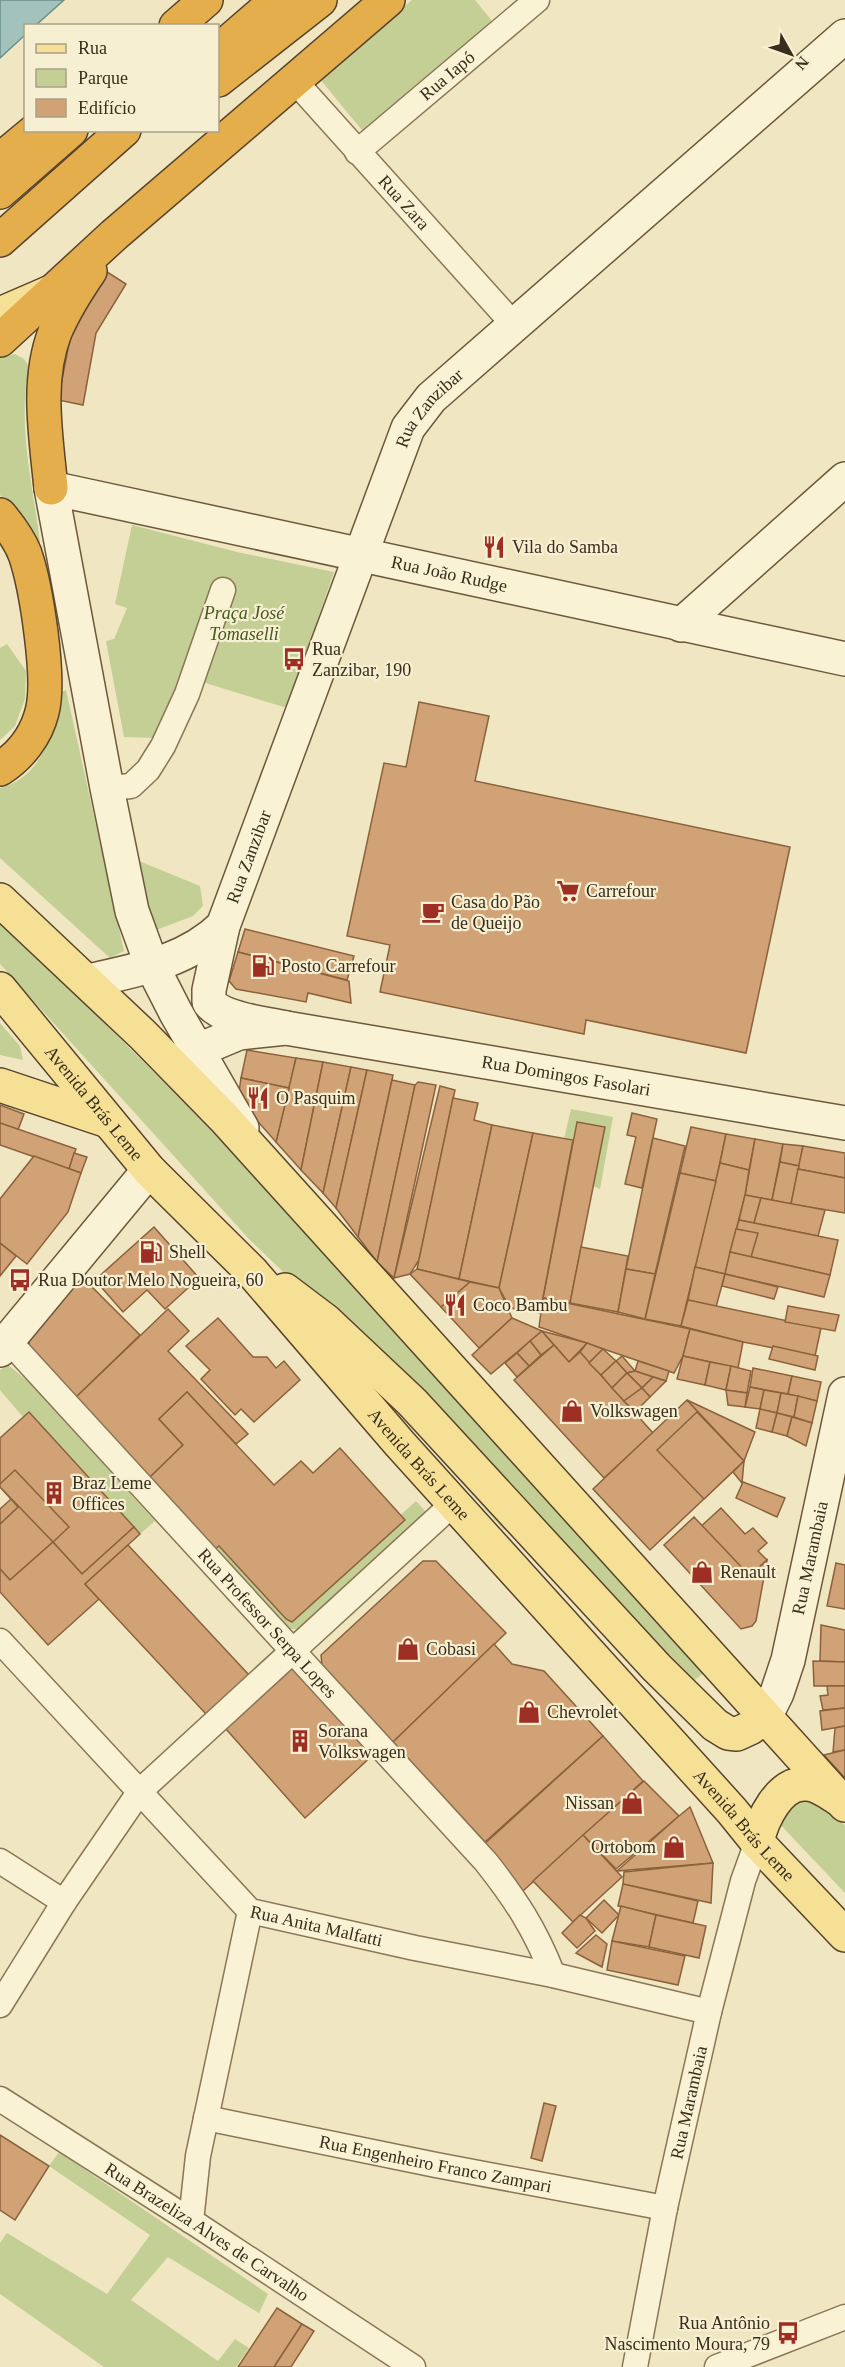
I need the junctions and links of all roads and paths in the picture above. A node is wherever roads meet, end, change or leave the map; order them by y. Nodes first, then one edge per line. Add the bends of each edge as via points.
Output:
1 (206, 0) edge
2 (278, 0) edge
3 (321, 0) edge
4 (388, 0) edge
5 (537, 0) edge
6 (178, 24) edge
7 (845, 36) edge
8 (219, 50) edge
9 (219, 79) edge
10 (293, 79) junction
11 (34, 132) edge
12 (69, 132) edge
13 (127, 133) edge
14 (357, 152) junction
15 (0, 160) edge
16 (0, 192) edge
17 (114, 235) junction
18 (0, 240) edge
19 (52, 291) junction
20 (0, 314) edge
21 (515, 326) junction
22 (0, 340) edge
23 (845, 479) edge
24 (51, 488) junction
25 (0, 515) edge
26 (360, 555) junction
27 (224, 590) dead end
28 (681, 625) junction
29 (845, 659) edge
30 (0, 770) edge
31 (106, 788) junction
32 (0, 900) edge
33 (223, 926) junction
34 (152, 966) junction
35 (88, 981) junction
36 (0, 989) edge
37 (209, 990) joint
38 (286, 1028) junction
39 (196, 1051) junction
40 (0, 1085) edge
41 (108, 1121) junction
42 (845, 1123) edge
43 (266, 1164) junction
44 (149, 1170) junction
45 (252, 1272) junction
46 (4, 1345) edge
47 (845, 1394) edge
48 (454, 1503) junction
49 (0, 1641) edge
50 (292, 1651) junction
51 (765, 1717) junction
52 (140, 1791) junction
53 (845, 1805) edge
54 (757, 1842) junction
55 (0, 1861) edge
56 (64, 1902) junction
57 (250, 1911) junction
58 (845, 1935) edge
59 (553, 1975) junction
60 (0, 2005) edge
61 (709, 2012) junction
62 (0, 2099) edge
63 (206, 2118) junction
64 (665, 2208) junction
65 (191, 2221) junction
66 (845, 2317) edge
67 (413, 2367) edge
68 (635, 2367) edge
69 (717, 2367) edge

1 - 6 highway
2 - 8 highway
3 - 9 highway
4 - 10 highway
5 - 14 street, Rua Iapó
7 - 21 street, Rua Zanzibar
10 - 14 street, Rua Zara
10 - 17 highway
11 - 15 highway
12 - 16 highway
13 - 18 highway
14 - 21 street, Rua Zara
17 - 19 highway
17 - 24 highway via 65,313 48,359 44,420
19 - 20 main road
19 - 22 highway
21 - 26 street, Rua Zanzibar via 418,413 399,449
23 - 28 street
24 - 26 street, Rua João Rudge
24 - 31 street
25 - 30 highway via 24,552 45,676 42,711 30,741
26 - 28 street, Rua João Rudge
26 - 33 street, Rua Zanzibar
27 - 31 street via 187,694 163,746 148,770 131,786
28 - 29 street, Rua João Rudge
31 - 34 street via 132,911
32 - 35 main road
33 - 34 street, Rua Zanzibar via 198,947
33 - 37 street, Rua Zanzibar
34 - 35 street, Rua Zanzibar
34 - 39 street
35 - 43 main road
36 - 41 main road, Avenida Brás Leme
37 - 38 street, Rua Domingos Fasolari via 209,1002 223,1013
38 - 39 street, Rua Domingos Fasolari via 238,1033
38 - 42 street, Rua Domingos Fasolari
39 - 43 street
40 - 41 main road
41 - 44 main road, Avenida Brás Leme
43 - 51 main road
44 - 45 main road, Avenida Brás Leme
44 - 46 street
45 - 48 main road, Avenida Brás Leme
45 - 51 main road via 304,1302 412,1402 657,1668 715,1725 737,1734
46 - 50 street, Rua Professor Serpa Lopes
47 - 51 street, Rua Marambaia via 788,1660
48 - 50 street
48 - 54 main road, Avenida Brás Leme
49 - 52 street, Rua Anita Malfatti
50 - 52 street
50 - 59 street, Rua Professor Serpa Lopes via 486,1862 517,1901
51 - 53 main road
52 - 56 street
52 - 57 street, Rua Anita Malfatti
53 - 54 main road via 815,1786 792,1787 765,1817
54 - 58 main road, Avenida Brás Leme
54 - 61 street, Rua Marambaia
55 - 56 street
56 - 60 street
57 - 59 street, Rua Anita Malfatti
57 - 63 street
59 - 61 street, Rua Anita Malfatti
61 - 64 street, Rua Marambaia
62 - 65 street, Rua Brazeliza Alves de Carvalho
63 - 64 street, Rua Engenheiro Franco Zampari
63 - 65 street
64 - 68 street, Rua Marambaia
65 - 67 street, Rua Brazeliza Alves de Carvalho
66 - 69 street

